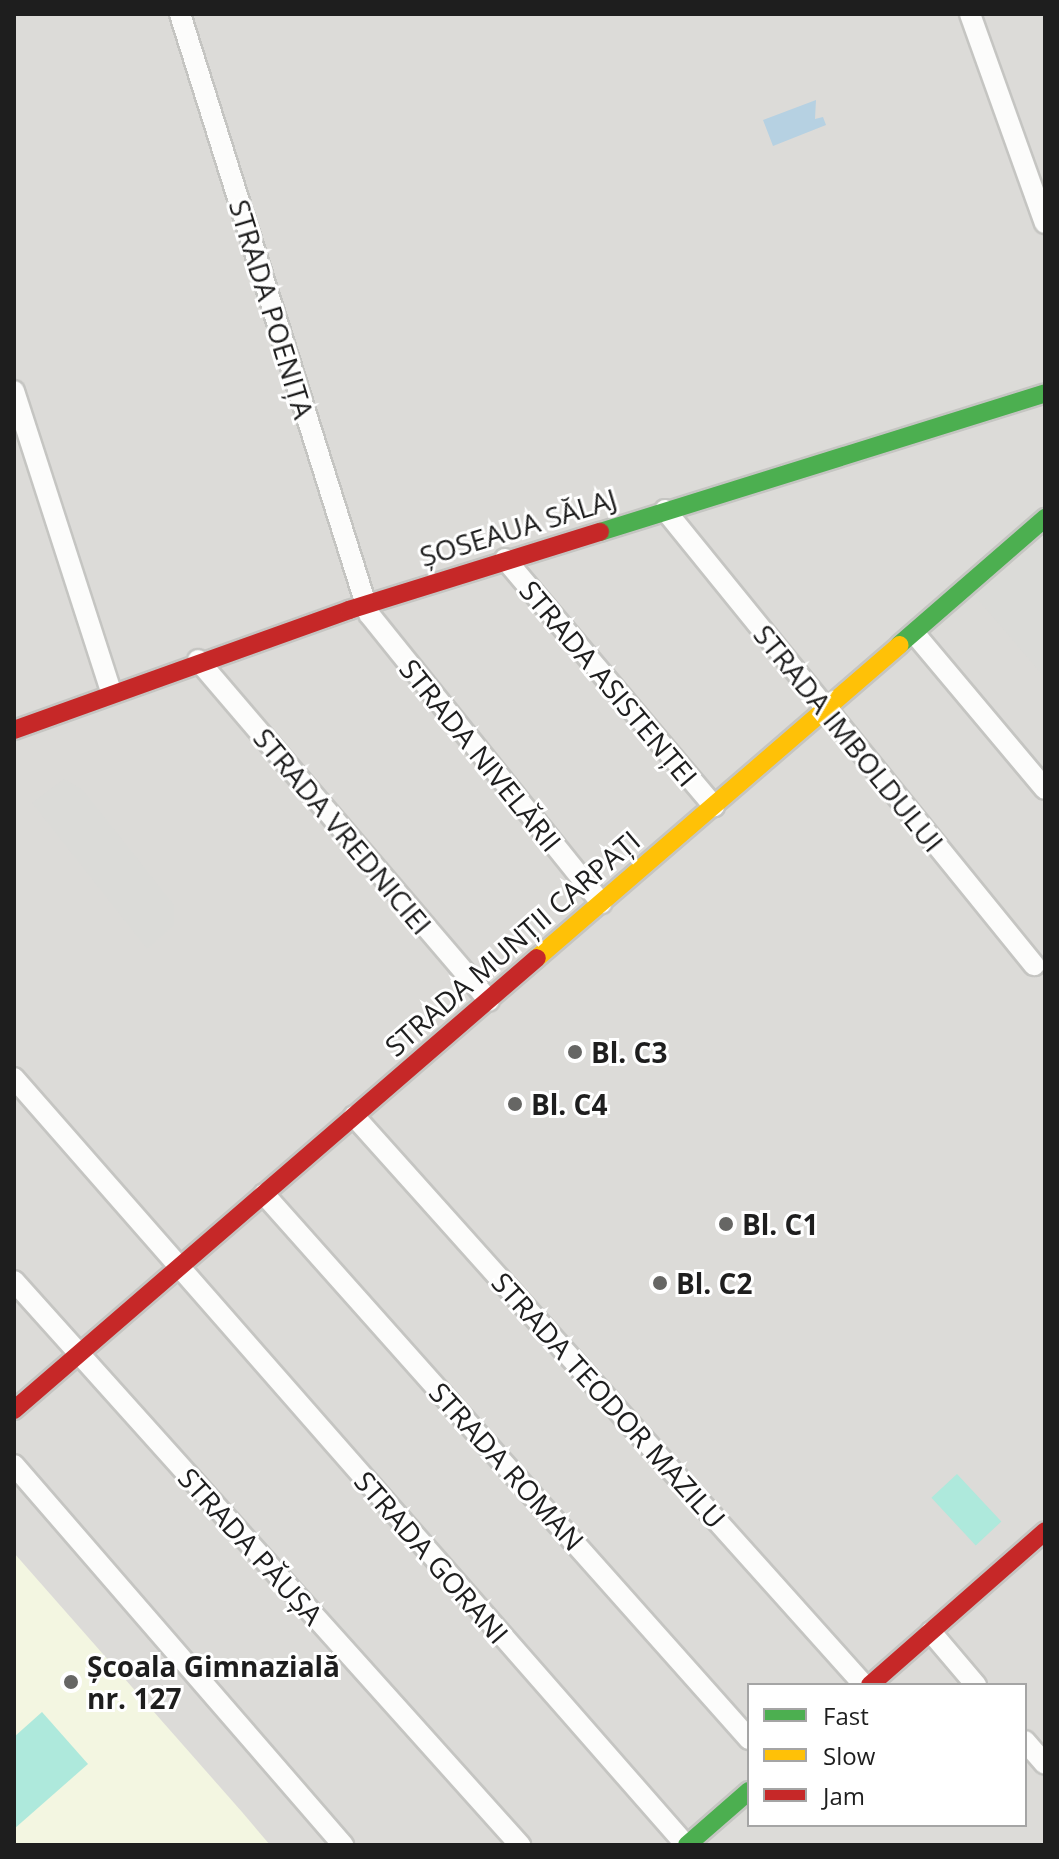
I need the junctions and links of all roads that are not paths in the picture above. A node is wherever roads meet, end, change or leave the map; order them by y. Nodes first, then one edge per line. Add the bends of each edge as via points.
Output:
1 (180, 14) edge
2 (970, 14) edge
3 (1045, 223) edge
4 (14, 391) edge
5 (1045, 393) edge
6 (665, 510) junction
7 (1045, 518) edge
8 (505, 559) junction
9 (365, 604) junction
10 (915, 634) junction
11 (198, 660) junction
12 (111, 692) junction
13 (826, 711) junction
14 (14, 730) edge
15 (1045, 789) edge
16 (714, 806) junction
17 (601, 903) junction
18 (1034, 965) dead end
19 (489, 1001) junction
20 (14, 1078) edge
21 (354, 1116) junction
22 (264, 1194) junction
23 (177, 1269) junction
24 (14, 1281) edge
25 (78, 1355) junction
26 (14, 1410) edge
27 (14, 1465) edge
28 (1045, 1531) edge
29 (931, 1632) junction
30 (865, 1683) edge
31 (869, 1683) edge
32 (974, 1683) edge
33 (747, 1737) edge
34 (1027, 1743) edge
35 (1045, 1764) edge
36 (747, 1793) edge
37 (696, 1842) edge
38 (343, 1845) edge
39 (520, 1845) edge

1 - 9 street, STRADA POENIȚA
2 - 3 street
4 - 12 street
5 - 6 street, ȘOSEAUA SĂLAJ
6 - 8 street, ȘOSEAUA SĂLAJ
6 - 13 street, STRADA IMBOLDULUI
7 - 10 street, STRADA MUNȚII CARPAȚI
8 - 9 street, ȘOSEAUA SĂLAJ
8 - 16 street, STRADA ASISTENȚEI
9 - 11 street, ȘOSEAUA SĂLAJ
9 - 17 street, STRADA NIVELĂRII
10 - 13 street, STRADA MUNȚII CARPAȚI
10 - 15 street
11 - 12 street, ȘOSEAUA SĂLAJ
11 - 19 street, STRADA VREDNICIEI
12 - 14 street, ȘOSEAUA SĂLAJ
13 - 16 street, STRADA MUNȚII CARPAȚI
13 - 18 street, STRADA IMBOLDULUI
16 - 17 street, STRADA MUNȚII CARPAȚI
17 - 19 street, STRADA MUNȚII CARPAȚI
19 - 21 street, STRADA MUNȚII CARPAȚI
20 - 23 street, STRADA GORANI
21 - 22 street, STRADA MUNȚII CARPAȚI
21 - 30 street, STRADA TEODOR MAZILU
22 - 23 street, STRADA MUNȚII CARPAȚI
22 - 33 street, STRADA ROMAN
23 - 25 street, STRADA MUNȚII CARPAȚI
23 - 37 street, STRADA GORANI
24 - 25 street, STRADA PĂUȘA
25 - 26 street, STRADA MUNȚII CARPAȚI
25 - 39 street, STRADA PĂUȘA
27 - 38 street
28 - 29 street
29 - 31 street
29 - 32 street
34 - 35 street
36 - 37 street

